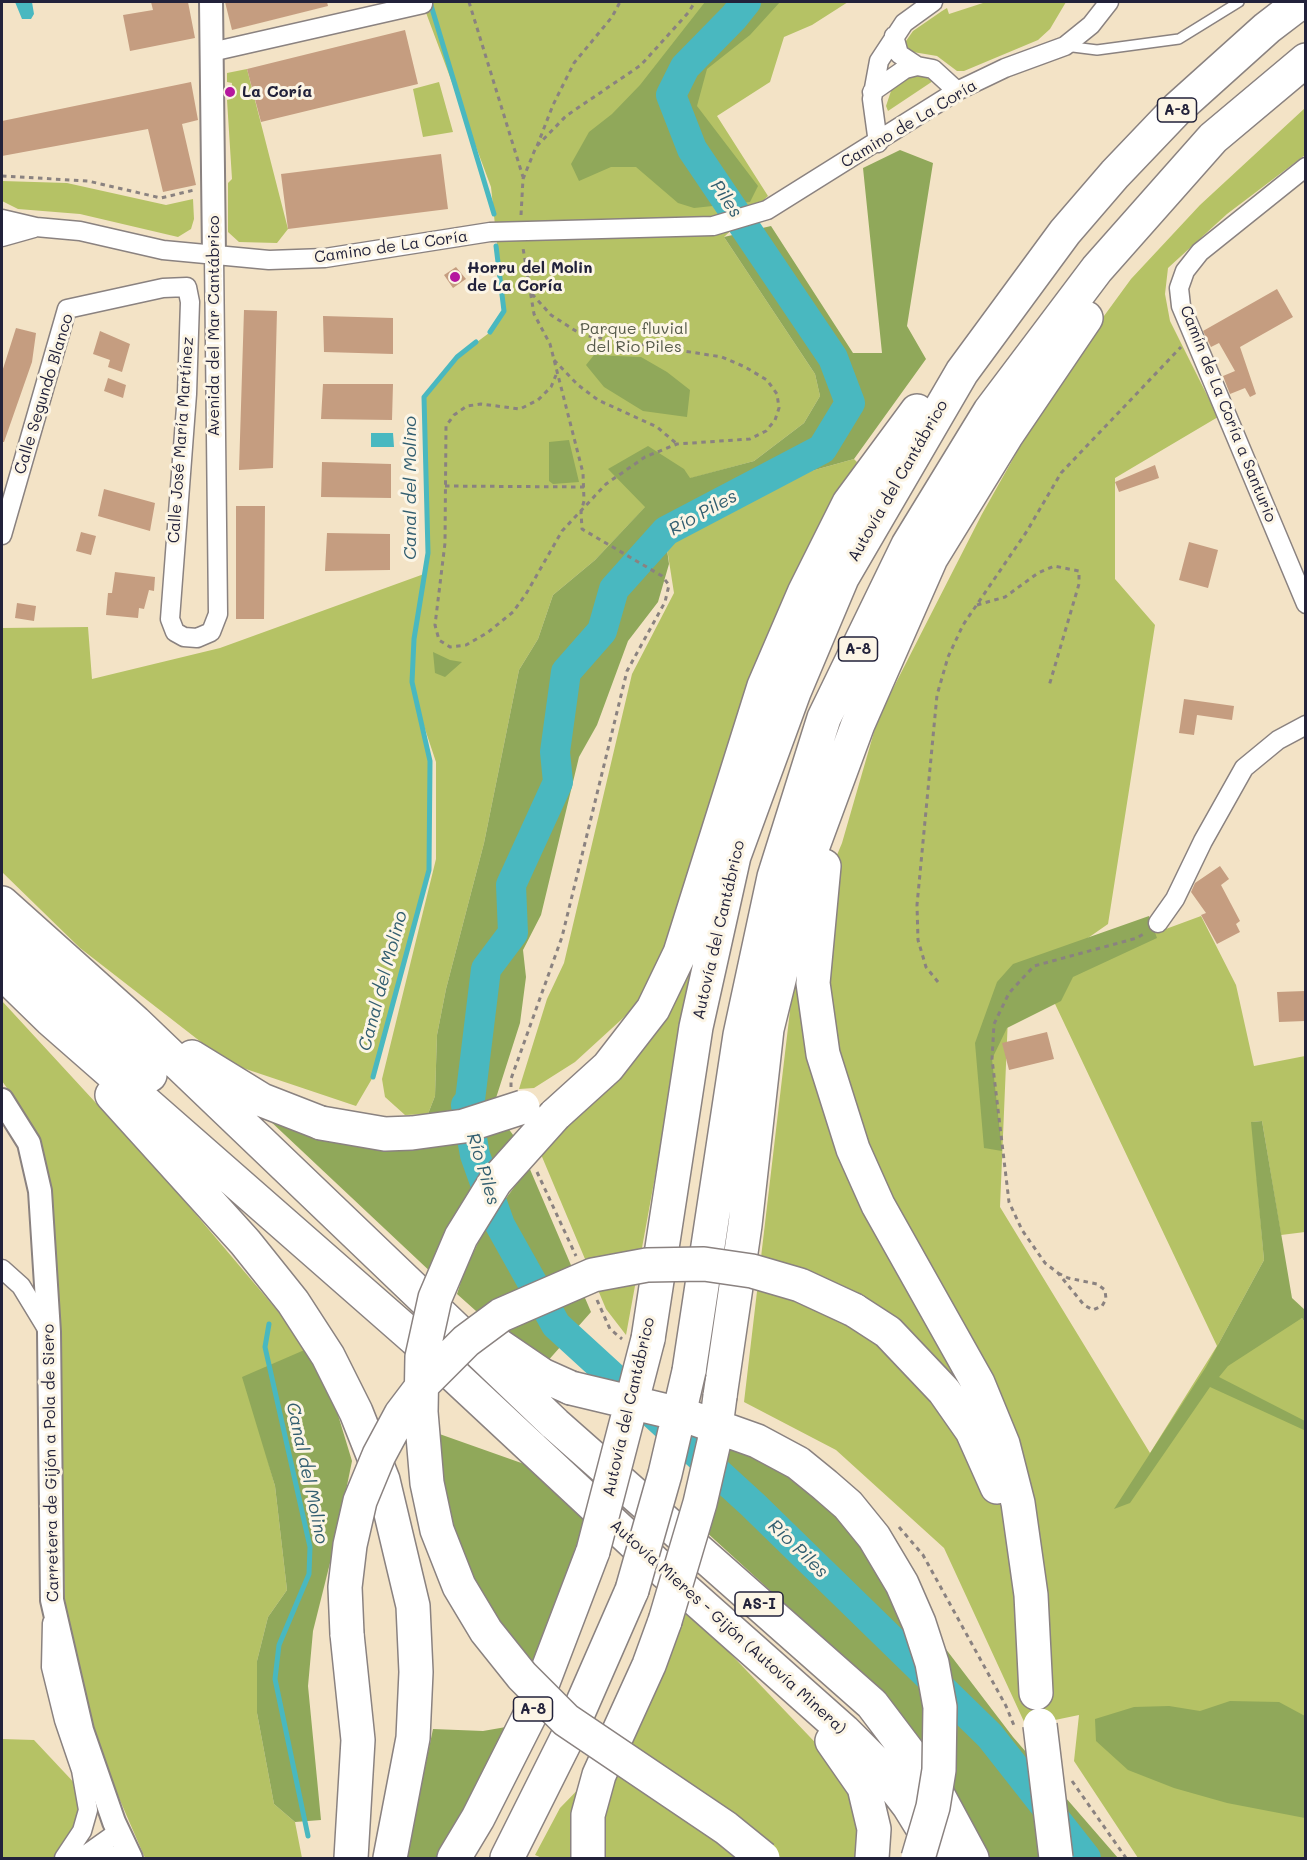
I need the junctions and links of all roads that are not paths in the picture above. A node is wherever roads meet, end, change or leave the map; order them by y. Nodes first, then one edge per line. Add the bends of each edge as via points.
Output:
1 (211, 2) edge
2 (933, 2) edge
3 (1109, 2) edge
4 (1239, 2) edge
5 (1301, 2) edge
6 (423, 4) dead end
7 (894, 36) junction
8 (1065, 46) junction
9 (220, 50) dead end
10 (1305, 60) edge
11 (917, 66) junction
12 (1305, 79) edge
13 (957, 91) junction
14 (872, 92) junction
15 (878, 143) junction
16 (1305, 167) edge
17 (2, 219) edge
18 (36, 227) junction
19 (1065, 232) junction
20 (2, 237) edge
21 (214, 256) junction
22 (126, 296) joint
23 (2, 535) edge
24 (1305, 604) edge
25 (197, 638) joint
26 (858, 724) junction
27 (1305, 725) edge
28 (2, 903) edge
29 (1158, 923) road end
30 (2, 940) edge
31 (2, 972) edge
32 (653, 1009) junction
33 (50, 1019) junction
34 (135, 1022) junction
35 (2, 1100) edge
36 (299, 1195) junction
37 (2, 1269) edge
38 (49, 1332) junction
39 (415, 1339) junction
40 (666, 1573) junction
41 (52, 1600) junction
42 (1036, 1693) junction
43 (119, 1831) junction
44 (82, 1851) edge
45 (64, 1858) edge
46 (115, 1858) edge
47 (131, 1858) edge
48 (351, 1858) edge
49 (390, 1858) edge
50 (454, 1858) edge
51 (507, 1858) edge
52 (588, 1858) edge
53 (763, 1858) edge
54 (872, 1858) edge
55 (918, 1858) edge
56 (941, 1858) edge
57 (972, 1858) edge
58 (1056, 1858) edge

1 - 21 street, Avenida del Mar Cantábrico
2 - 7 street via 903,23
3 - 8 street, Camino de La Coría via 1091,25
4 - 8 lane via 1179,39 1097,50
5 - 19 highway, Autovía del Cantábrico / A-8 via 1178,108
6 - 9 street
7 - 11 street via 899,54
7 - 14 street via 879,61
8 - 13 street, Camino de La Coría
10 - 51 highway, A-8, bridge via 1205,147 1097,268 990,411 909,545 824,718 774,877 740,1035 690,1371 665,1474 632,1590 569,1734
11 - 13 street via 933,69
11 - 14 street via 905,69
12 - 26 highway via 1231,146 1084,320 931,558
13 - 15 street, Camino de La Coría
14 - 15 street
15 - 21 street, Camino de La Coría via 767,210 712,226 490,232 325,258 269,261
16 - 24 street, Camín de La Coría a Santurio via 1200,252 1185,270 1179,288 1181,306
17 - 18 street, Camino de La Coría
18 - 20 street, Camino de La Coría
18 - 21 street, Camino de La Coría via 80,231 163,250
19 - 32 highway via 988,316 849,503 764,686 680,953
19 - 50 highway, Autovía del Cantábrico / A-8, bridge via 962,372 921,441 842,578 794,692 734,856 696,1027 648,1339 593,1551 532,1711
21 - 25 street, Avenida del Mar Cantábrico via 218,614 212,632
22 - 23 street, Calle Segundo Blanco via 67,309
22 - 25 street, Calle José María Martínez via 178,286 187,287 189,293 187,394 170,619 175,632
26 - 42 highway via 826,843 820,899 813,983 823,1054 852,1149 878,1205 978,1383 1003,1444 1018,1503 1031,1595
26 - 52 highway, bridge via 810,854 767,1029 745,1225 714,1443 700,1503 649,1665 599,1775 588,1815
27 - 29 street via 1278,740 1244,768 1175,899
28 - 34 highway
30 - 36 highway
31 - 33 highway
32 - 34 highway, bridge via 566,1086 523,1107 464,1126 385,1134 321,1123 262,1100
32 - 53 highway, bridge via 608,1067 528,1142 495,1182 461,1237 435,1298 422,1357 421,1412 427,1483 437,1530 459,1586 486,1631 529,1683 566,1720 726,1828
33 - 39 highway
33 - 49 highway via 88,1069 245,1242 293,1302 328,1356 356,1412 383,1480 413,1606 413,1738
34 - 36 highway
35 - 38 street, Carretera de Gijón a Pola de Siero via 29,1143 40,1191
36 - 39 highway
36 - 55 highway, bridge via 542,1375 571,1388 684,1415 757,1441 798,1463 848,1505 874,1537 902,1584 932,1663 940,1707 939,1770
36 - 57 highway, AS-I via 872,1704 931,1782
37 - 38 street via 21,1286
38 - 41 street, Carretera de Gijón a Pola de Siero
39 - 40 highway, Autovía Mieres - Gijón (Autovía Minera) / AS-I
40 - 54 highway via 847,1761 864,1787 870,1807 874,1829
40 - 56 highway, Autovía Mieres - Gijón (Autovía Minera) / AS-I via 876,1763
41 - 43 street, Carretera de Gijón a Pola de Siero via 82,1730
41 - 44 street via 51,1667 81,1770 88,1810
42 - 48 highway, bridge via 1015,1551 989,1464 944,1390 888,1332 854,1310 800,1285 753,1271 704,1264 647,1265 593,1275 501,1315 466,1341 400,1414 379,1455 360,1501 345,1587 358,1740
42 - 58 highway, bridge
43 - 44 street via 98,1831
43 - 47 street, Carretera de Gijón a Pola de Siero
44 - 45 street
44 - 46 street

